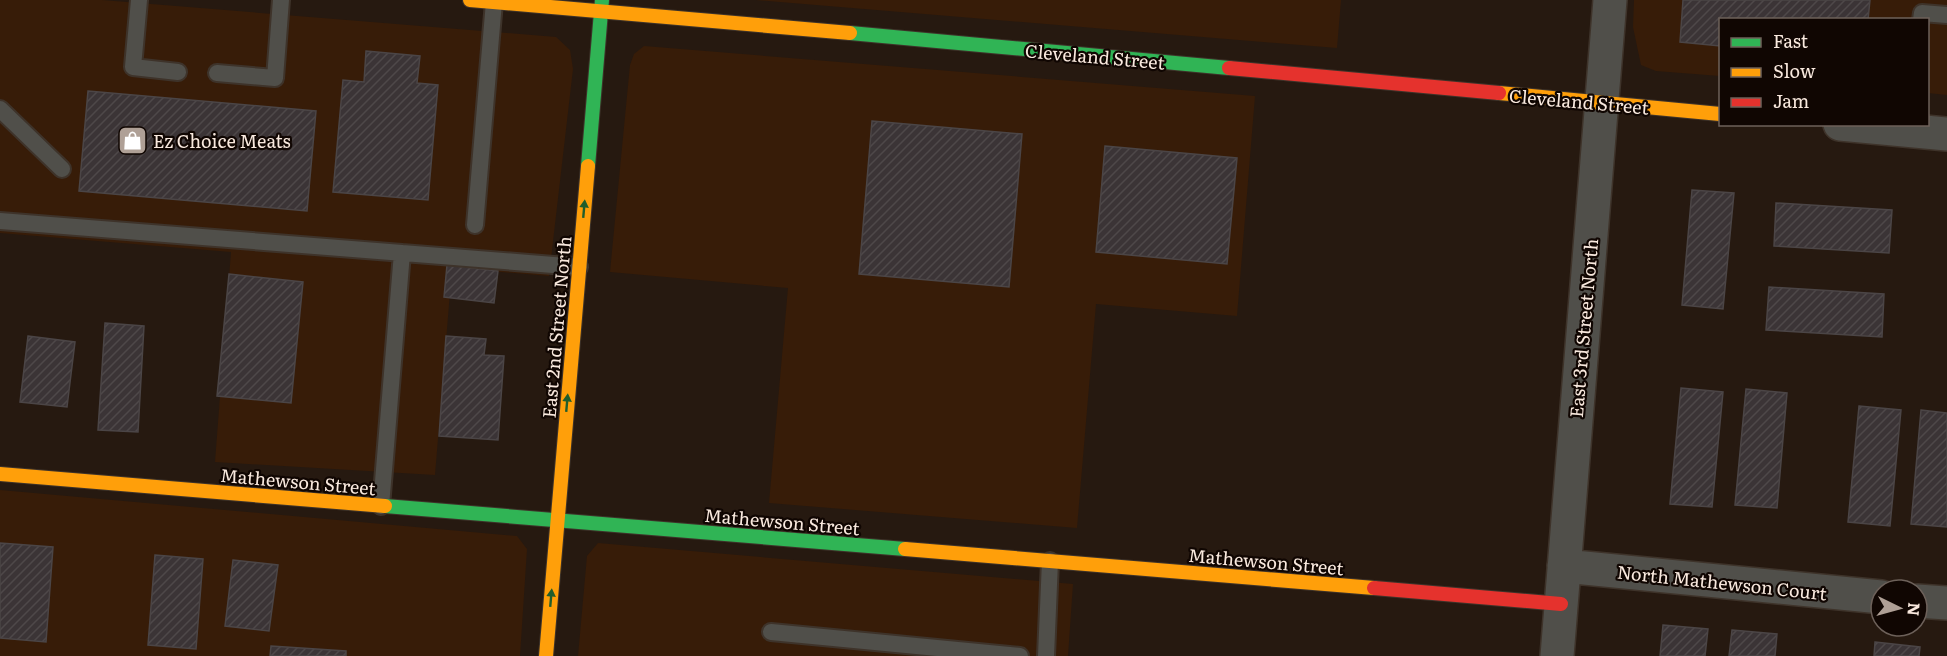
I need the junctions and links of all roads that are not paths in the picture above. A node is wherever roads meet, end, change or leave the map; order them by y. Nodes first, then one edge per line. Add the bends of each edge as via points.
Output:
1 (139, 0) edge
2 (281, 0) edge
3 (470, 0) edge
4 (1610, 0) edge
5 (494, 2) junction
6 (601, 5) edge
7 (1947, 15) edge
8 (1921, 18) edge
9 (178, 72) dead end
10 (217, 73) dead end
11 (1601, 104) junction
12 (0, 109) edge
13 (1719, 114) edge
14 (1875, 126) edge
15 (1910, 128) edge
16 (1947, 134) edge
17 (62, 169) dead end
18 (0, 221) edge
19 (475, 225) dead end
20 (402, 253) junction
21 (579, 267) junction
22 (0, 474) edge
23 (381, 506) junction
24 (558, 521) junction
25 (1050, 561) junction
26 (1564, 566) junction
27 (1869, 596) edge
28 (1929, 602) edge
29 (1947, 603) edge
30 (1561, 604) junction
31 (771, 632) dead end
32 (546, 656) edge
33 (1020, 656) edge
34 (1046, 656) edge
35 (1557, 656) edge

1 - 9 lane via 133,67
2 - 10 lane via 274,78
3 - 5 street, Cleveland Street
4 - 11 street, East 3rd Street North
5 - 6 street, Cleveland Street
5 - 19 lane
6 - 11 street, Cleveland Street
21 -> 6 street, East 2nd Street North
7 - 8 lane via 1922,13
11 - 13 street, Cleveland Street
11 - 26 street, East 3rd Street North
12 - 17 lane
14 - 15 street
15 - 16 street
18 - 20 lane
20 - 21 lane
20 - 23 lane
24 -> 21 street, East 2nd Street North
22 - 23 street, Mathewson Street
23 - 24 street, Mathewson Street
24 - 25 street, Mathewson Street
32 -> 24 street, East 2nd Street North
25 - 30 street, Mathewson Street
25 - 34 lane
26 - 27 street, North Mathewson Court
26 - 30 street, East 3rd Street North
28 - 29 street
30 - 35 street, East 3rd Street North
31 - 33 lane

